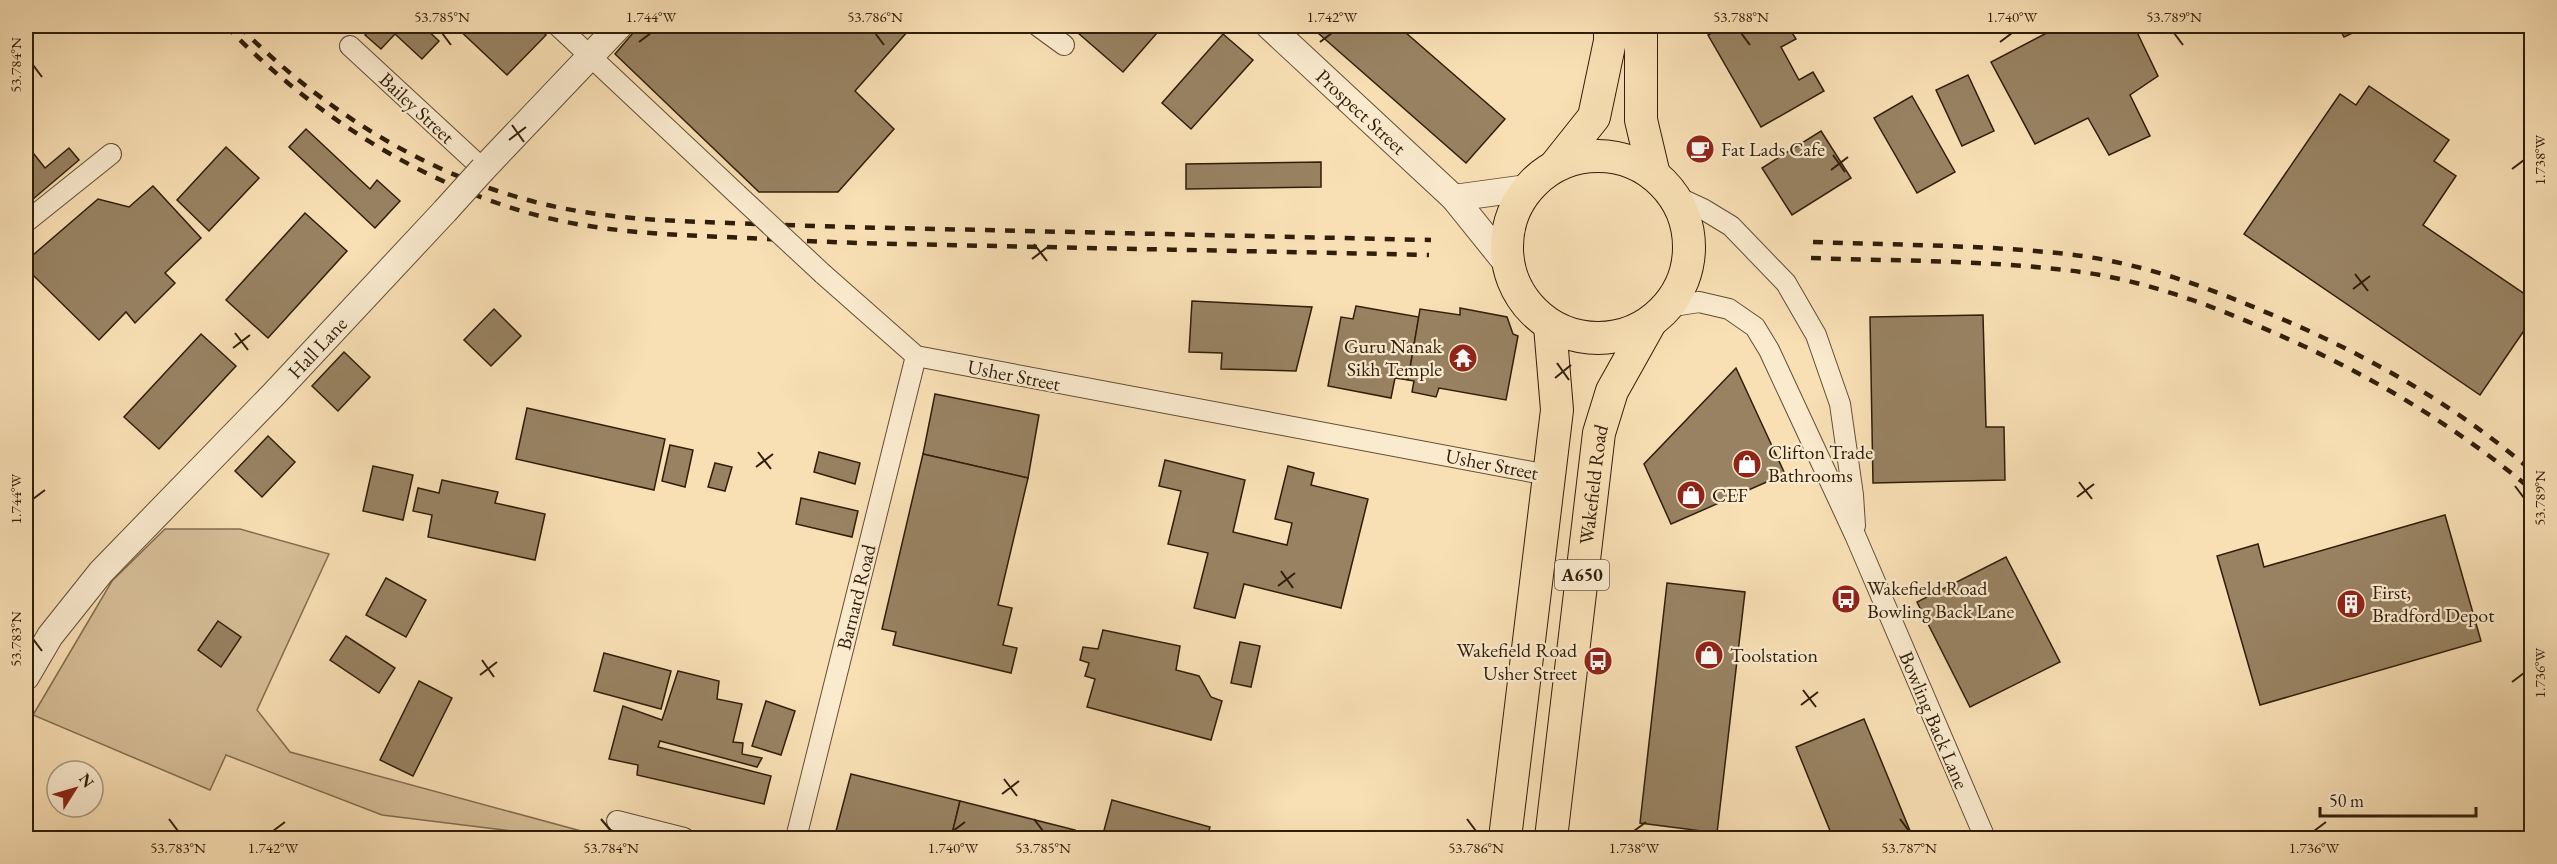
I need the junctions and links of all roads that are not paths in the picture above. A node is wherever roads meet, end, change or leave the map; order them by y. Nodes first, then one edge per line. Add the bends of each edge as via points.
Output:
1 (558, 26) edge
2 (619, 26) edge
3 (1038, 26) edge
4 (1269, 26) edge
5 (1610, 26) edge
6 (1641, 26) edge
7 (1064, 45) dead end
8 (350, 46) dead end
9 (590, 55) junction
10 (111, 154) dead end
11 (1555, 166) junction
12 (483, 169) junction
13 (1664, 185) junction
14 (1527, 188) junction
15 (1454, 198) junction
16 (26, 222) edge
17 (1508, 264) junction
18 (1659, 315) junction
19 (1550, 326) junction
20 (916, 356) junction
21 (1548, 475) junction
22 (1855, 535) junction
23 (26, 677) edge
24 (617, 821) dead end
25 (684, 838) edge
26 (796, 838) edge
27 (1505, 838) edge
28 (1551, 838) edge
29 (1985, 838) edge

1 - 9 street
2 - 9 street, Hall Lane
3 - 7 street
4 - 15 street, Prospect Street
5 - 11 main road via 1594,117
6 - 13 main road, A650 via 1641,120
8 - 12 street, Bailey Street
9 - 12 street, Hall Lane
9 - 20 street, bridge
10 - 16 street
11 - 13 main road via 1575,158 1615,157
11 - 14 main road
12 - 23 street, Hall Lane, bridge via 273,395 101,572 50,636
13 - 18 main road, A650 via 1684,214 1689,243 1684,278
13 - 22 street, Bowling Back Lane via 1731,226 1786,283 1816,335 1840,404
14 - 15 street
14 - 17 main road via 1509,223
15 - 17 street, Prospect Street
17 - 19 main road via 1524,302
18 - 19 main road via 1615,337 1576,336
18 - 22 street, Bowling Back Lane via 1699,302 1729,309 1755,327
18 - 28 main road, Wakefield Road / A650 via 1612,391 1599,433
19 - 21 main road, A650 via 1557,410
20 - 21 street, Usher Street
20 - 26 street, Barnard Road
21 - 27 main road, A650
22 - 29 street, Bowling Back Lane
24 - 25 street

